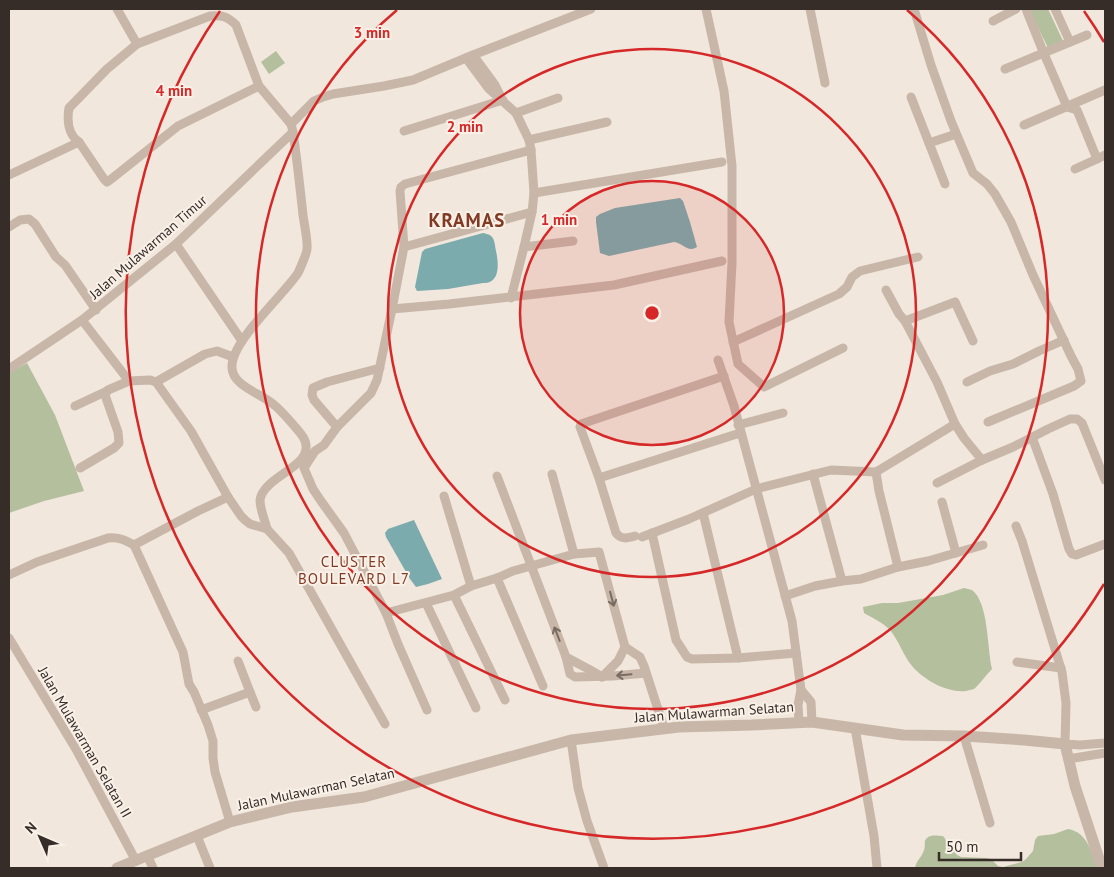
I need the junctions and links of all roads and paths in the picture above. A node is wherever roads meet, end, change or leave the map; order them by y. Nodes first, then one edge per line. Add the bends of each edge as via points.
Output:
1 (117, 9) edge
2 (591, 9) edge
3 (706, 9) edge
4 (810, 9) edge
5 (914, 9) edge
6 (1016, 9) edge
7 (1026, 9) edge
8 (1055, 9) edge
9 (993, 21) dead end
10 (1087, 35) dead end
11 (1070, 42) junction
12 (138, 44) junction
13 (1044, 54) junction
14 (469, 56) junction
15 (1006, 69) dead end
16 (825, 83) dead end
17 (259, 86) junction
18 (1105, 90) edge
19 (911, 97) dead end
20 (558, 98) dead end
21 (503, 100) junction
22 (1067, 107) junction
23 (516, 113) junction
24 (607, 122) dead end
25 (1024, 125) dead end
26 (292, 128) junction
27 (404, 131) dead end
28 (956, 134) junction
29 (529, 140) junction
30 (79, 142) junction
31 (929, 143) junction
32 (530, 150) junction
33 (1101, 157) edge
34 (722, 162) dead end
35 (1075, 169) dead end
36 (9, 175) edge
37 (945, 184) dead end
38 (534, 193) junction
39 (532, 212) junction
40 (9, 226) edge
41 (574, 241) dead end
42 (176, 244) junction
43 (404, 247) junction
44 (524, 247) junction
45 (918, 257) dead end
46 (722, 261) dead end
47 (886, 290) dead end
48 (511, 298) junction
49 (392, 309) junction
50 (96, 310) junction
51 (82, 320) junction
52 (905, 321) junction
53 (1064, 340) junction
54 (242, 341) junction
55 (973, 341) dead end
56 (733, 342) junction
57 (843, 348) dead end
58 (233, 357) junction
59 (718, 360) dead end
60 (380, 368) junction
61 (9, 369) edge
62 (724, 376) junction
63 (130, 381) junction
64 (153, 381) junction
65 (967, 382) dead end
66 (107, 391) junction
67 (75, 406) dead end
68 (783, 413) dead end
69 (988, 422) dead end
70 (955, 424) junction
71 (337, 427) junction
72 (739, 429) junction
73 (1032, 437) junction
74 (982, 460) junction
75 (80, 468) dead end
76 (876, 472) junction
77 (552, 474) dead end
78 (813, 474) junction
79 (497, 476) dead end
80 (599, 478) junction
81 (1105, 480) edge
82 (937, 483) dead end
83 (756, 489) junction
84 (444, 496) dead end
85 (228, 497) junction
86 (942, 502) dead end
87 (703, 513) junction
88 (1016, 526) dead end
89 (267, 529) junction
90 (652, 534) junction
91 (1105, 544) edge
92 (134, 545) junction
93 (982, 545) dead end
94 (956, 553) junction
95 (574, 554) junction
96 (530, 566) junction
97 (898, 568) junction
98 (9, 575) edge
99 (497, 578) junction
100 (842, 581) junction
101 (471, 586) junction
102 (454, 595) junction
103 (785, 596) junction
104 (426, 602) junction
105 (386, 613) junction
106 (9, 638) edge
107 (625, 648) junction
108 (796, 653) junction
109 (566, 657) junction
110 (738, 658) junction
111 (238, 661) dead end
112 (1018, 662) dead end
113 (1061, 668) junction
114 (646, 673) junction
115 (602, 677) junction
116 (543, 686) dead end
117 (802, 690) junction
118 (250, 692) junction
119 (504, 700) dead end
120 (256, 706) dead end
121 (476, 708) dead end
122 (201, 710) junction
123 (427, 710) dead end
124 (799, 722) junction
125 (812, 722) junction
126 (385, 724) dead end
127 (664, 728) junction
128 (855, 728) junction
129 (964, 736) junction
130 (571, 740) junction
131 (1064, 744) junction
132 (1105, 744) edge
133 (1105, 752) edge
134 (1068, 759) junction
135 (230, 822) junction
136 (990, 823) dead end
137 (198, 836) junction
138 (147, 855) junction
139 (136, 860) junction
140 (600, 867) edge
141 (117, 868) edge
142 (154, 868) edge
143 (210, 868) edge
144 (877, 868) edge
145 (1102, 868) edge

1 - 12 street
2 - 14 street, Jalan Mulawarman Timur
3 - 56 street via 724,91 732,166 729,322
4 - 16 street
5 - 28 street
6 - 9 street
7 - 13 street
8 - 11 street
10 - 11 street
11 - 13 street
12 - 17 street via 210,16 229,18 236,25
12 - 30 street via 106,68 69,108 70,128
13 - 15 street
13 - 22 street
14 - 21 street via 489,89
14 - 26 street, Jalan Mulawarman Timur via 413,80 323,97 314,101
17 - 26 street
17 - 30 street via 178,126 107,182
18 - 22 street
19 - 31 street
20 - 23 street
21 - 23 street
21 - 27 street
22 - 25 street
22 - 33 street via 1077,110
23 - 29 street
24 - 29 street
26 - 42 street, Jalan Mulawarman Timur
26 - 54 street via 308,249 299,272
28 - 31 street
28 - 53 street via 973,173 995,194 1011,222
29 - 32 street
30 - 36 street
31 - 37 street
32 - 38 street
32 - 43 street via 401,187
33 - 35 street
34 - 38 street
38 - 39 street
39 - 43 street
39 - 44 street
40 - 50 street via 28,219 35,224
41 - 44 street
42 - 50 street, Jalan Mulawarman Timur
42 - 54 street
43 - 49 street
44 - 48 street
45 - 56 street via 860,270 839,294
46 - 48 street via 614,285
47 - 52 street
48 - 49 street
49 - 60 street
50 - 51 street, Jalan Mulawarman Timur
51 - 61 street, Jalan Mulawarman Timur
51 - 63 street
52 - 55 street via 955,302
52 - 70 street
53 - 65 street
53 - 69 street via 1081,381
54 - 58 street
56 - 57 street via 738,364 764,387
58 - 64 street via 217,351 205,354
58 - 89 street via 233,376 238,383 274,404 307,445 302,457 269,485 260,498
59 - 62 street
60 - 71 street via 370,393
60 - 71 street via 314,388 314,400
62 - 72 street
62 - 80 street via 583,422 580,427
63 - 64 street
63 - 66 street
64 - 85 street via 192,431
66 - 67 street
66 - 75 street via 105,395 119,443
68 - 72 street
70 - 74 street
70 - 76 street
71 - 105 street via 304,468 317,495 344,533
72 - 80 street
72 - 83 street
73 - 74 street
73 - 81 street via 1070,419 1077,419 1082,423
73 - 91 street via 1072,554
74 - 82 street
76 - 78 street via 831,470
76 - 97 street
77 - 95 street
78 - 83 street
78 - 100 street
79 - 96 street
80 - 90 street via 618,535 622,538
83 - 87 street
83 - 103 street
84 - 101 street
85 - 89 street via 245,520
85 - 92 street
86 - 94 street
87 - 90 street
87 - 110 street
88 - 113 street
89 - 126 street via 290,553
90 - 110 street via 676,640 682,651 692,659
92 - 98 street via 124,539 108,538
92 - 122 street via 184,652 189,684
93 - 94 street
94 - 97 street
95 - 96 street
95 -> 107 street via 599,552
96 - 99 street
109 -> 96 street
97 - 100 street
99 - 101 street
99 - 116 street
100 - 103 street
101 - 102 street
102 - 104 street
102 - 119 street
103 - 108 street
104 - 105 street
104 - 121 street
105 - 123 street
106 - 139 street, Jalan Mulawarman Selatan II via 77,751
107 - 114 street via 640,657
107 - 115 street via 618,661
108 - 110 street
108 - 117 street
109 - 115 street
109 - 115 street via 570,674 575,678
111 - 118 street
112 - 113 street
113 - 131 street via 1066,704
114 -> 115 street
114 - 127 street
117 - 124 street via 798,705
117 - 125 street via 811,702
118 - 120 street
118 - 122 street
122 - 135 street via 213,741 212,758
124 - 125 street, Jalan Mulawarman Selatan
124 - 127 street, Jalan Mulawarman Selatan
125 - 128 street, Jalan Mulawarman Selatan
127 - 130 street, Jalan Mulawarman Selatan
128 - 129 street, Jalan Mulawarman Selatan via 903,735
128 - 144 street
129 - 131 street, Jalan Mulawarman Selatan
129 - 136 street
130 - 135 street, Jalan Mulawarman Selatan via 364,796 292,807
130 - 140 street via 578,788
131 - 132 street
131 - 134 street
133 - 134 street
134 - 145 street
135 - 137 street, Jalan Mulawarman Selatan
137 - 138 street, Jalan Mulawarman Selatan
137 - 143 street
138 - 139 street, Jalan Mulawarman Selatan
138 - 142 street
139 - 141 street, Jalan Mulawarman Selatan

